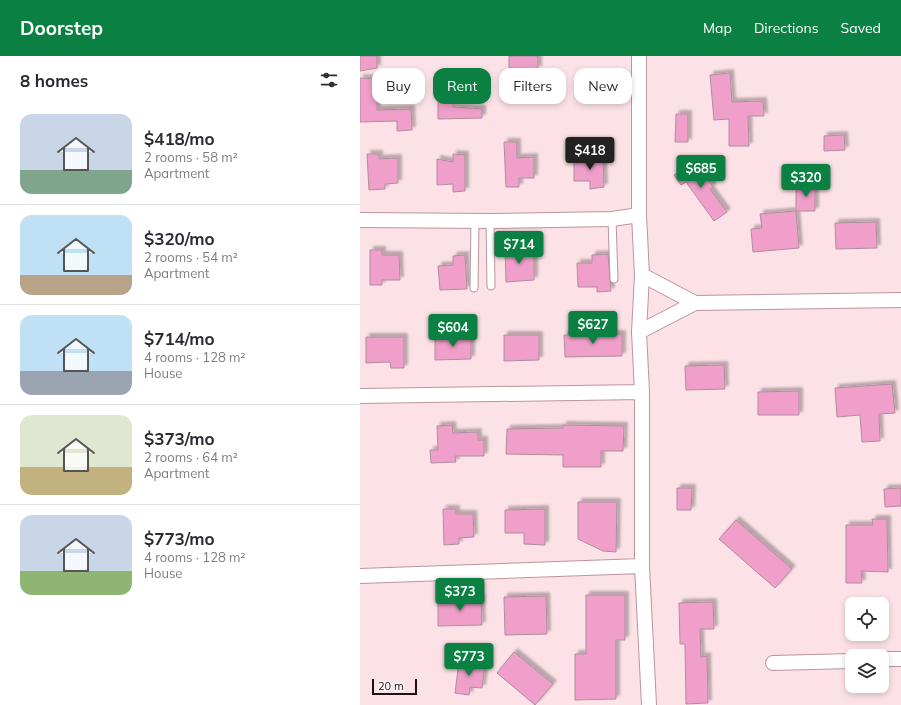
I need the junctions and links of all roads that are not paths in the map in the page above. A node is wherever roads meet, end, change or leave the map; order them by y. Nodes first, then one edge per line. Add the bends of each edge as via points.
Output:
1 (639, 56) edge
2 (639, 215) junction
3 (612, 219) junction
4 (360, 220) edge
5 (475, 221) junction
6 (490, 221) junction
7 (642, 275) junction
8 (614, 279) dead end
9 (490, 286) dead end
10 (474, 288) dead end
11 (901, 300) edge
12 (695, 303) junction
13 (639, 332) junction
14 (642, 392) junction
15 (360, 396) edge
16 (642, 566) junction
17 (360, 576) edge
18 (901, 659) edge
19 (889, 660) edge
20 (845, 661) edge
21 (773, 663) dead end
22 (649, 705) edge

1 - 2 street
2 - 3 street
2 - 7 street
3 - 6 street
3 - 8 lane
4 - 5 street
5 - 6 street
5 - 10 lane
6 - 9 lane
7 - 12 street
7 - 13 street
11 - 12 street
12 - 13 street
13 - 14 street
14 - 15 street
14 - 16 street
16 - 17 street
16 - 22 street
18 - 19 street
20 - 21 street

